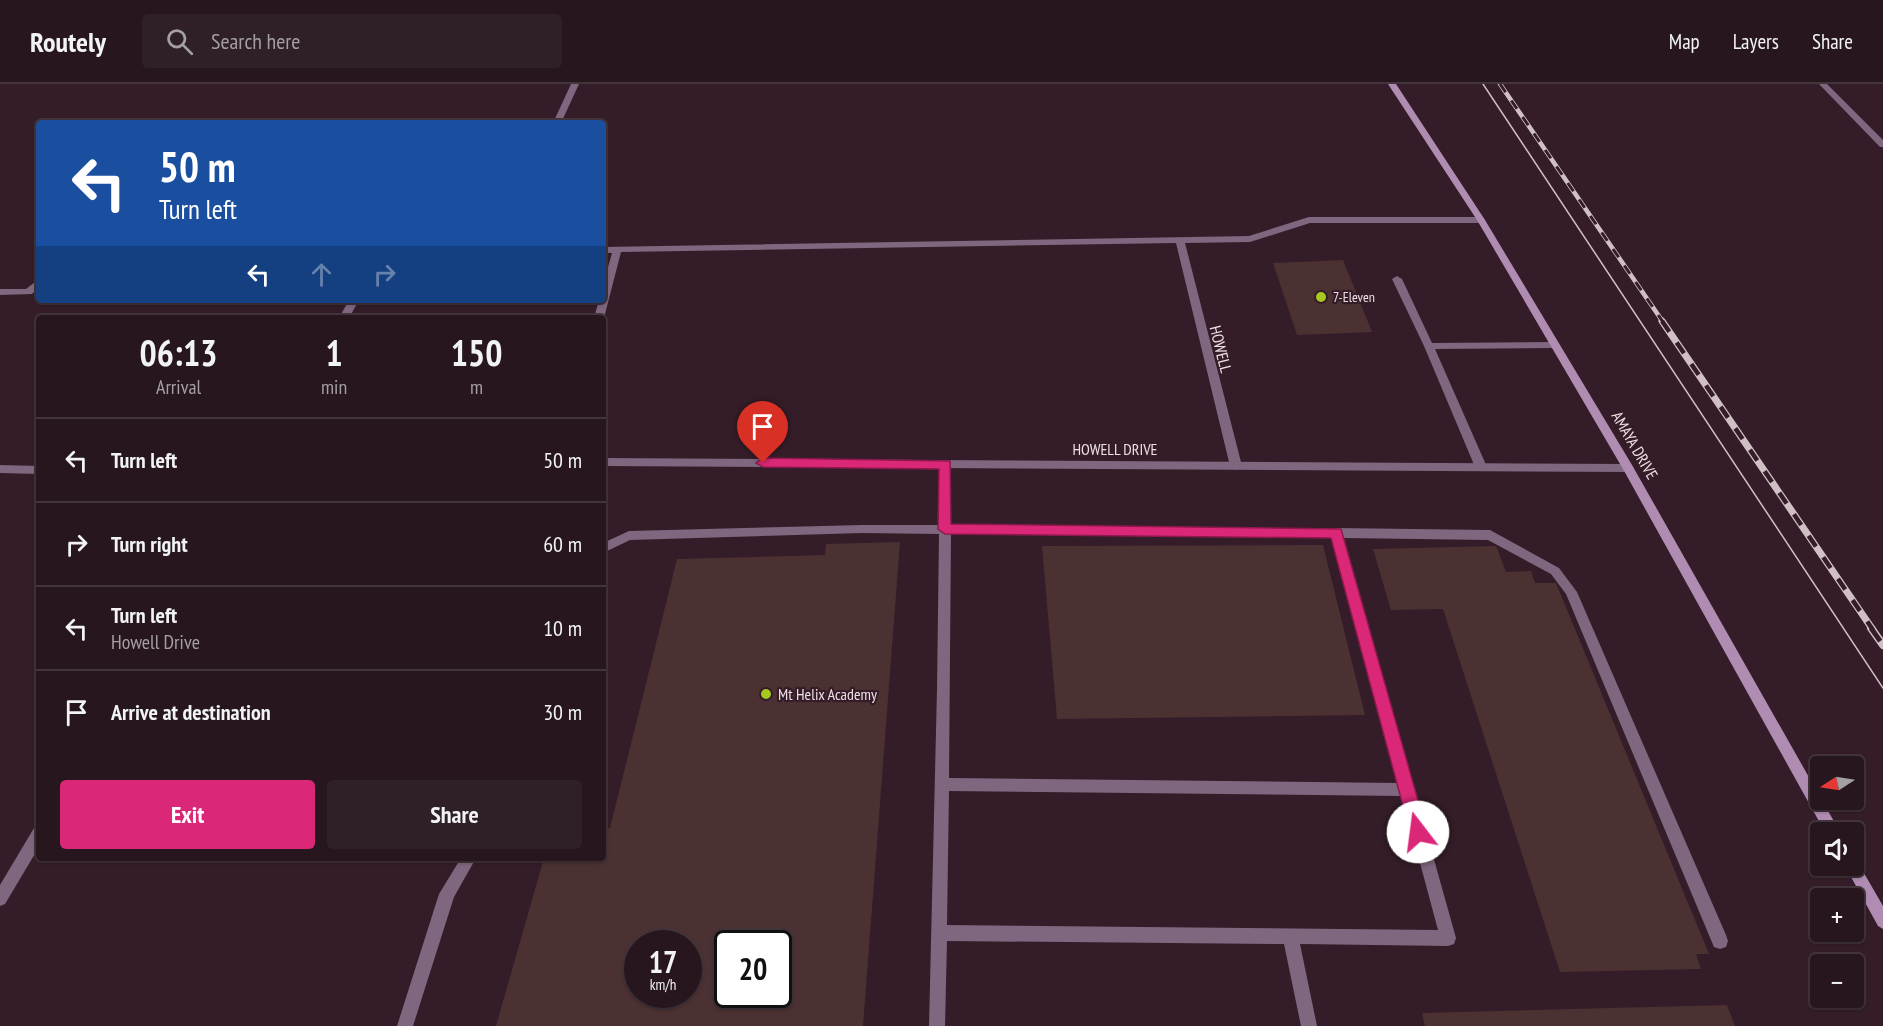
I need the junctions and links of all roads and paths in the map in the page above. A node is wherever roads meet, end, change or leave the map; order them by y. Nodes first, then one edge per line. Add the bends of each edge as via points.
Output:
1 (575, 84) edge
2 (1392, 84) edge
3 (1823, 84) edge
4 (558, 120) edge
5 (1883, 145) edge
6 (1481, 220) junction
7 (1180, 240) junction
8 (606, 250) edge
9 (617, 250) junction
10 (1397, 279) dead end
11 (0, 292) edge
12 (34, 292) edge
13 (606, 292) edge
14 (1555, 345) junction
15 (1429, 346) junction
16 (606, 462) edge
17 (945, 464) junction
18 (1236, 466) junction
19 (1481, 467) junction
20 (1628, 468) junction
21 (0, 470) edge
22 (36, 470) edge
23 (945, 529) junction
24 (1336, 532) junction
25 (606, 547) edge
26 (942, 784) junction
27 (1407, 790) junction
28 (1827, 822) edge
29 (36, 838) edge
30 (467, 861) edge
31 (1858, 876) edge
32 (0, 899) edge
33 (1883, 921) edge
34 (939, 933) junction
35 (1290, 936) junction
36 (1720, 941) dead end
37 (405, 1026) edge
38 (937, 1026) edge
39 (1309, 1026) edge

1 - 4 street
2 - 6 main road, AMAYA DRIVE
3 - 5 street
6 - 7 street via 1309,220 1250,239
6 - 14 main road, AMAYA DRIVE
7 - 9 street
7 - 18 street, HOWELL
8 - 9 street
9 - 13 street
10 - 15 street
11 - 12 street
14 - 15 street
14 - 20 main road, AMAYA DRIVE
15 - 19 street
16 - 17 street, HOWELL DRIVE
17 - 18 street, HOWELL DRIVE
17 - 23 street
18 - 19 street, HOWELL DRIVE
19 - 20 street, HOWELL DRIVE
20 - 28 main road, AMAYA DRIVE
21 - 22 street
23 - 24 street
23 - 25 street via 629,536
23 - 26 street
24 - 27 street
24 - 36 street via 1490,535 1555,571 1571,592
26 - 27 street
26 - 34 street
27 - 35 street via 1448,938
29 - 32 street
30 - 37 street via 447,894
31 - 33 main road
34 - 35 street
34 - 38 street
35 - 39 street

